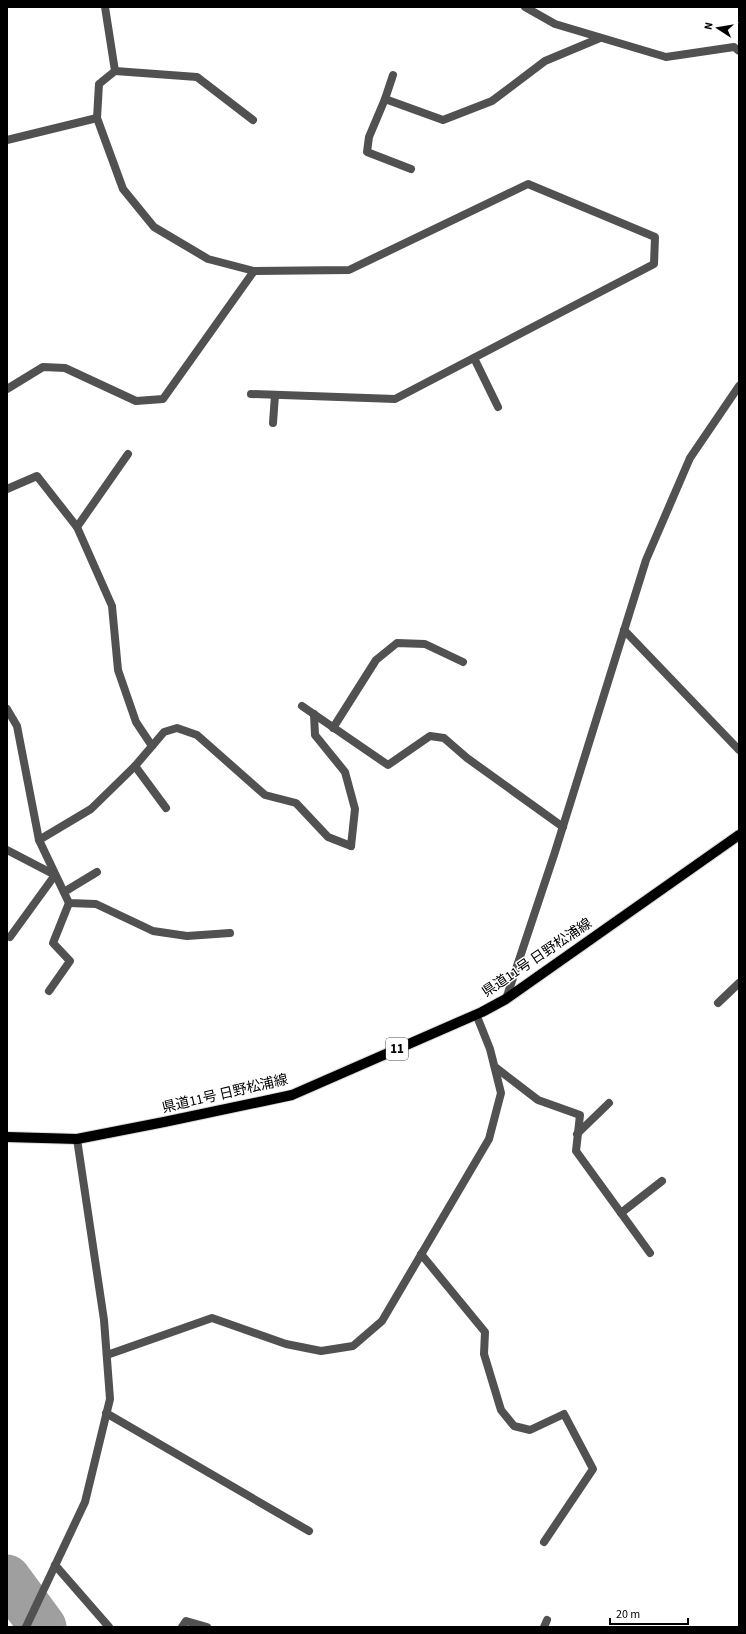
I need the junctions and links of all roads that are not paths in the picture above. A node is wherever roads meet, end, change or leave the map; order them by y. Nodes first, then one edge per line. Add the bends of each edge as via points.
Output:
1 (105, 7) edge
2 (525, 7) edge
3 (600, 38) junction
4 (739, 51) edge
5 (115, 71) junction
6 (393, 75) dead end
7 (385, 99) junction
8 (97, 118) junction
9 (253, 120) dead end
10 (7, 140) edge
11 (411, 169) dead end
12 (254, 271) junction
13 (474, 358) junction
14 (739, 386) edge
15 (7, 389) edge
16 (251, 394) dead end
17 (275, 395) junction
18 (498, 407) dead end
19 (273, 423) dead end
20 (128, 454) dead end
21 (7, 489) edge
22 (77, 527) junction
23 (624, 630) junction
24 (463, 662) dead end
25 (302, 706) dead end
26 (8, 713) edge
27 (314, 714) junction
28 (333, 728) junction
29 (152, 746) junction
30 (739, 750) edge
31 (134, 766) junction
32 (166, 808) dead end
33 (563, 827) junction
34 (739, 835) edge
35 (39, 840) junction
36 (7, 850) edge
37 (97, 872) dead end
38 (55, 875) junction
39 (64, 892) junction
40 (69, 903) junction
41 (230, 933) dead end
42 (10, 937) dead end
43 (739, 983) edge
44 (49, 991) dead end
45 (506, 999) junction
46 (718, 1003) dead end
47 (476, 1014) junction
48 (495, 1067) junction
49 (609, 1103) dead end
50 (578, 1134) junction
51 (7, 1137) edge
52 (77, 1139) junction
53 (662, 1181) dead end
54 (621, 1213) junction
55 (650, 1253) dead end
56 (421, 1254) junction
57 (107, 1356) junction
58 (106, 1413) junction
59 (309, 1531) dead end
60 (544, 1542) dead end
61 (55, 1565) junction
62 (26, 1627) edge
63 (109, 1627) edge
64 (182, 1627) edge
65 (207, 1627) edge

1 - 5 street
2 - 3 street via 555,24
3 - 4 street via 666,57 734,47
3 - 7 street via 545,61 492,101 443,120
5 - 8 street via 99,84
5 - 9 street via 197,78
6 - 7 street
7 - 11 street via 368,137 367,152
8 - 10 street
8 - 12 street via 123,189 154,227 208,259
12 - 13 street via 349,270 528,184 656,237 654,264
12 - 15 street via 163,399 136,401 65,368 43,368
13 - 17 street via 395,399
13 - 18 street
14 - 23 street via 690,458 646,560
16 - 17 street
17 - 19 street
20 - 22 street
21 - 22 street via 38,476
22 - 29 street via 112,606 118,670 136,722
23 - 30 street
23 - 33 street
24 - 28 street via 425,644 397,643 376,660
25 - 27 street
26 - 35 street via 17,726
27 - 28 street
27 - 29 street via 315,735 346,772 355,809 351,846 328,837 296,803 265,795 197,735 177,728 164,732
28 - 33 street via 388,765 430,736 444,738 467,758
29 - 31 street
31 - 32 street
31 - 35 street via 91,809
33 - 45 street
34 - 45 main road, 県道11号 日野松浦線 / 11
35 - 38 street
36 - 38 street
37 - 39 street
38 - 39 street
38 - 42 street
39 - 40 street
40 - 41 street via 96,904 153,931 187,936
40 - 44 street via 53,943 70,961
43 - 46 street
45 - 47 main road, 県道11号 日野松浦線 / 11
47 - 48 street
47 - 52 main road, 県道11号 日野松浦線 / 11 via 292,1095
48 - 50 street via 538,1100 580,1115
48 - 56 street via 501,1093 489,1139
49 - 50 street
50 - 54 street via 576,1151
51 - 52 main road, 県道11号 日野松浦線 / 11
52 - 57 street
53 - 54 street
54 - 55 street
56 - 57 street via 382,1321 353,1346 321,1351 286,1344 212,1318
56 - 60 street via 485,1332 484,1354 501,1410 514,1426 530,1430 564,1414 593,1468
57 - 58 street via 110,1399
58 - 59 street
58 - 61 street via 86,1502
61 - 62 street
61 - 63 street
64 - 65 street via 186,1621

